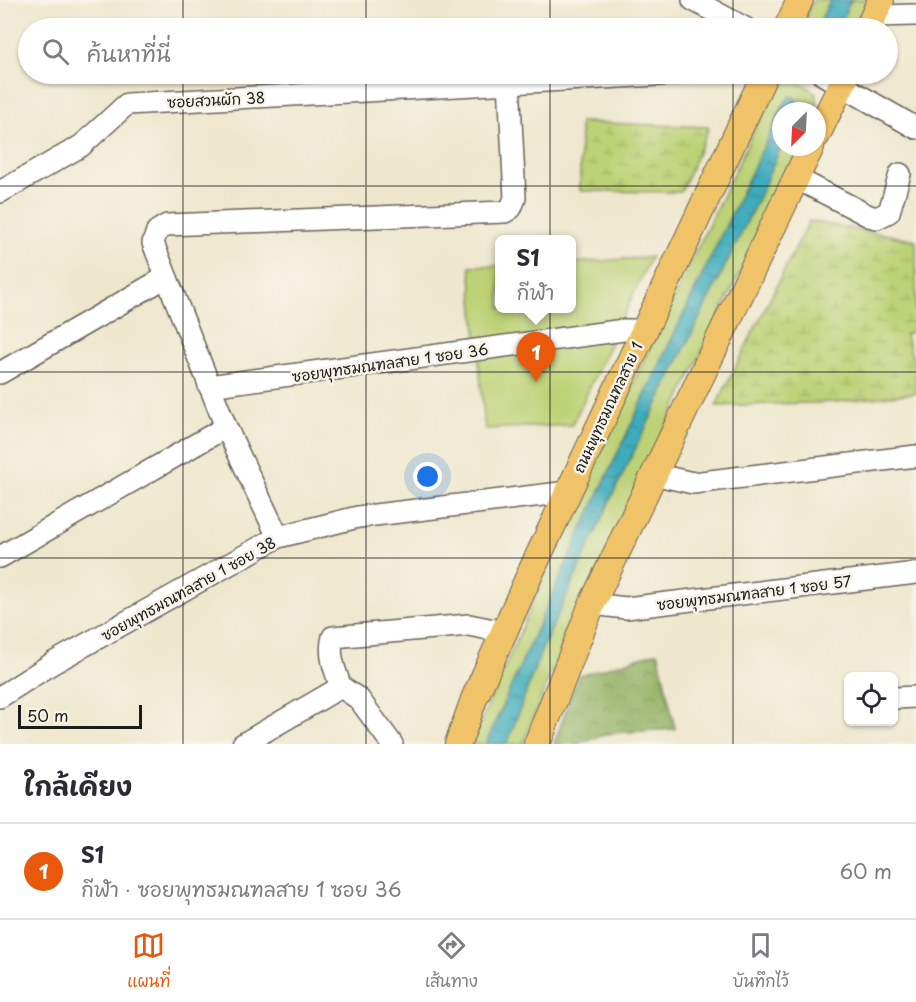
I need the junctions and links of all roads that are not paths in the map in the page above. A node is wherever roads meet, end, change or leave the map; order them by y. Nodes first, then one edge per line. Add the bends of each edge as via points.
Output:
1 (693, 0) edge
2 (800, 0) edge
3 (874, 15) edge
4 (916, 15) edge
5 (726, 18) edge
6 (792, 18) edge
7 (474, 84) edge
8 (509, 84) edge
9 (760, 84) edge
10 (833, 84) edge
11 (845, 84) edge
12 (826, 106) edge
13 (916, 128) edge
14 (807, 156) edge
15 (900, 174) dead end
16 (796, 178) junction
17 (0, 192) edge
18 (166, 277) junction
19 (643, 330) junction
20 (0, 374) edge
21 (209, 386) junction
22 (226, 427) junction
23 (916, 456) edge
24 (653, 474) junction
25 (568, 492) junction
26 (278, 537) junction
27 (0, 557) edge
28 (916, 573) edge
29 (592, 604) junction
30 (504, 632) junction
31 (341, 687) junction
32 (0, 697) edge
33 (916, 697) edge
34 (898, 698) edge
35 (243, 744) edge
36 (392, 744) edge
37 (458, 744) edge
38 (537, 744) edge

1 - 5 street
2 - 6 main road
3 - 4 street
7 - 17 street, ซอยสวนผัก 38 via 127,104 81,146
8 - 18 street via 515,198 505,212 166,225 157,231 153,243
9 - 19 main road, ถนนพุทธมณฑลสาย 1
10 - 12 main road
11 - 13 street
14 - 16 main road
15 - 16 street via 889,212 877,218
16 - 24 main road
18 - 20 street
18 - 21 street
19 - 21 street, ซอยพุทธมณฑลสาย 1 ซอย 36
19 - 25 main road, ถนนพุทธมณฑลสาย 1
21 - 22 street
22 - 26 street
22 - 27 street
23 - 24 street via 693,483
24 - 29 main road
25 - 26 street, ซอยพุทธมณฑลสาย 1 ซอย 38 via 358,517
25 - 30 main road, ถนนพุทธมณฑลสาย 1
26 - 32 street, ซอยพุทธมณฑลสาย 1 ซอย 38 via 53,663
28 - 29 street, ซอยพุทธมณฑลสาย 1 ซอย 57 via 626,608
29 - 38 main road
30 - 31 street via 469,626 333,637 332,662
30 - 37 main road, ถนนพุทธมณฑลสาย 1
31 - 35 street
31 - 36 street via 359,699
33 - 34 street

